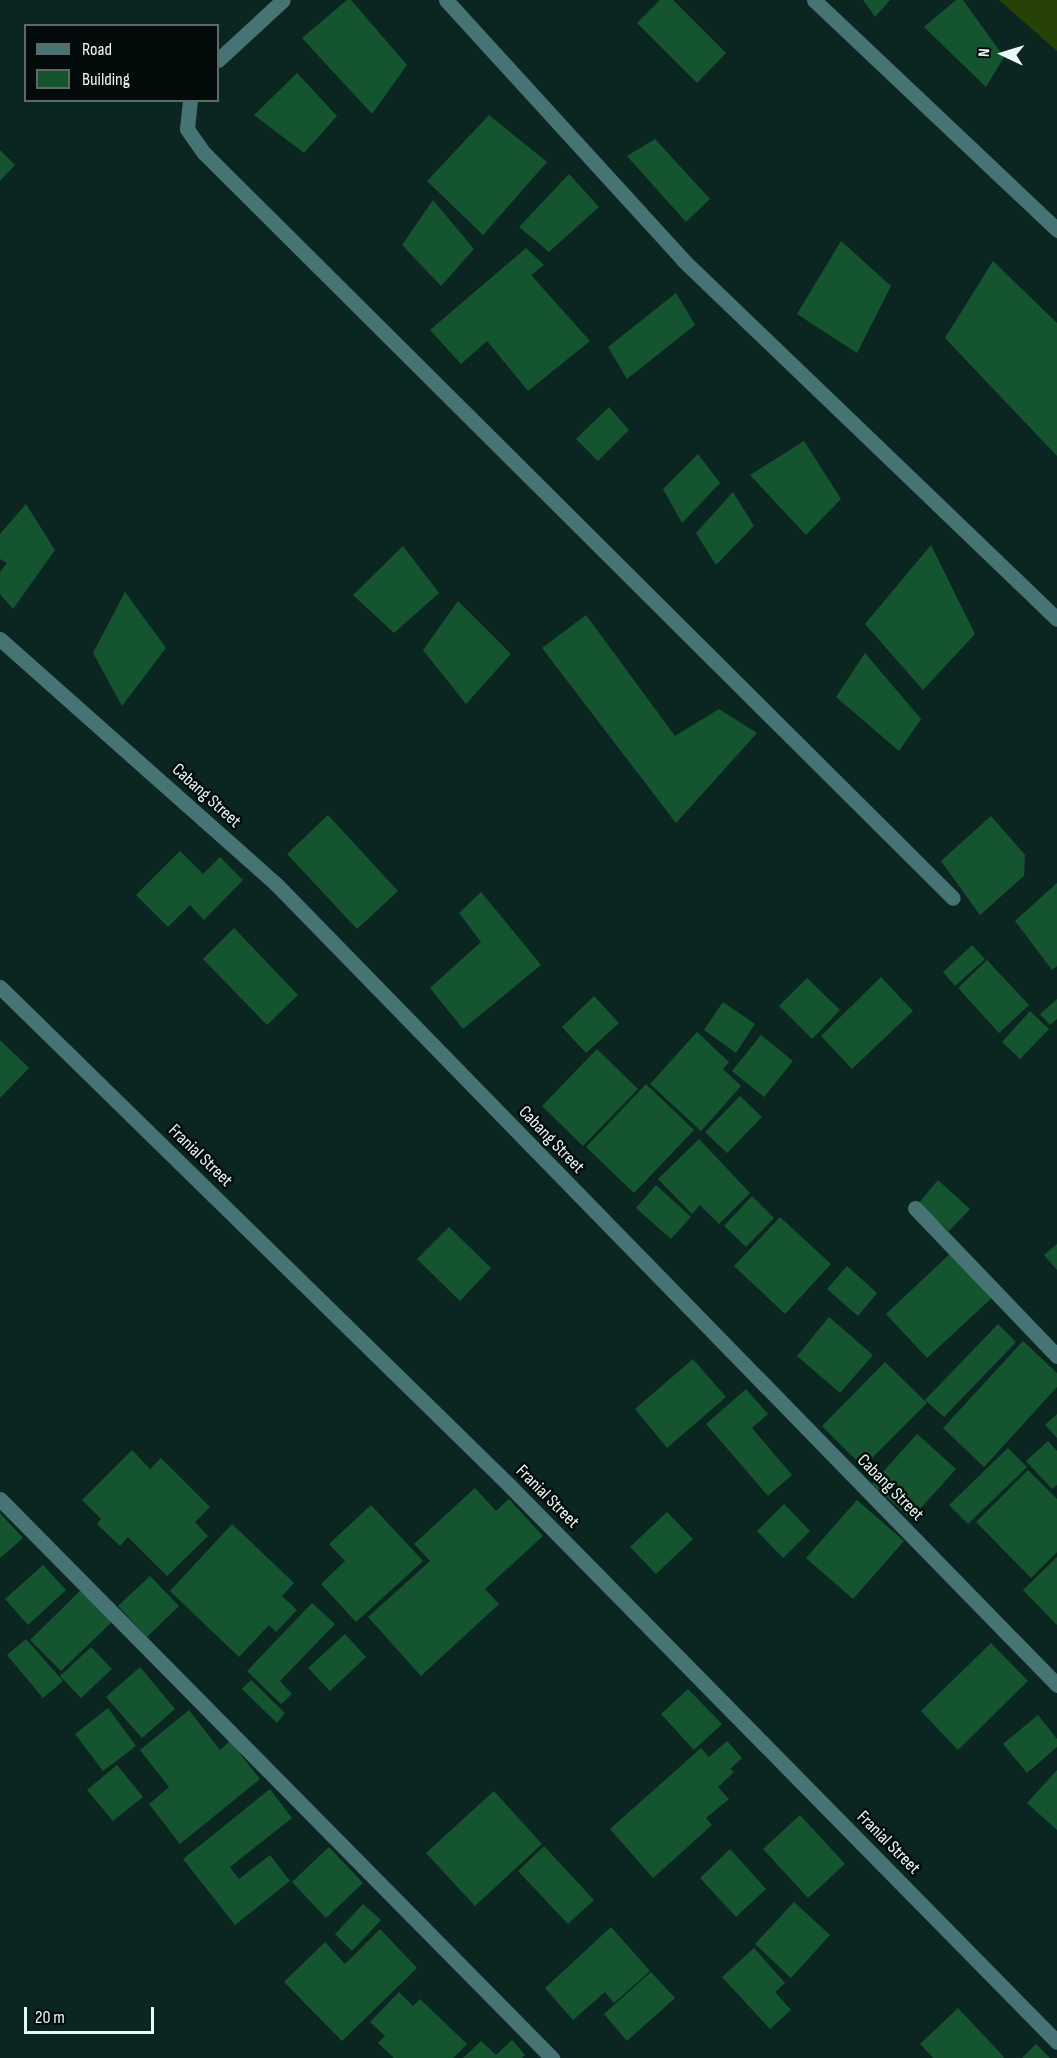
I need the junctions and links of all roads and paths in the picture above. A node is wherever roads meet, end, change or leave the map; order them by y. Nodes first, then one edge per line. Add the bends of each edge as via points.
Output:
1 (283, 0) edge
2 (446, 0) edge
3 (814, 0) edge
4 (219, 59) edge
5 (190, 102) edge
6 (1057, 230) edge
7 (1057, 620) edge
8 (0, 639) edge
9 (953, 898) dead end
10 (0, 987) edge
11 (915, 1208) dead end
12 (1057, 1356) edge
13 (0, 1498) edge
14 (1057, 1685) edge
15 (1057, 2042) edge
16 (552, 2058) edge

1 - 4 street
2 - 7 street via 683,260
3 - 6 street
5 - 9 street via 187,129 204,153
8 - 14 street, Cabang Street via 276,885
10 - 15 street, Franial Street via 500,1477
11 - 12 street
13 - 16 street

